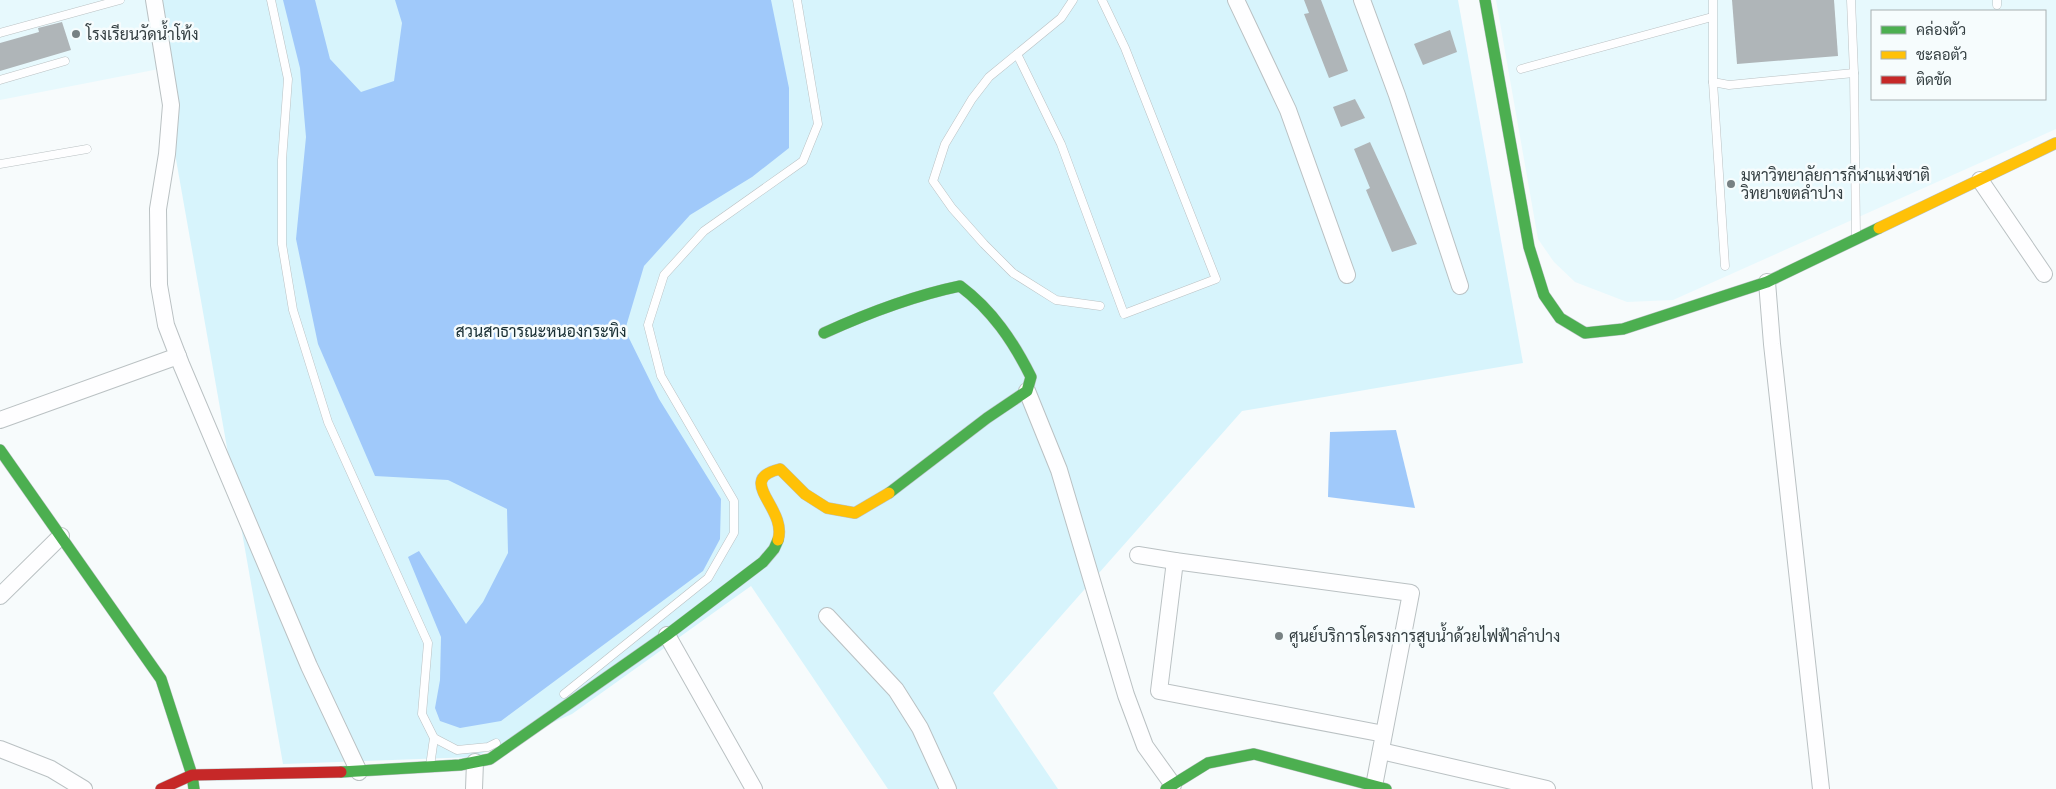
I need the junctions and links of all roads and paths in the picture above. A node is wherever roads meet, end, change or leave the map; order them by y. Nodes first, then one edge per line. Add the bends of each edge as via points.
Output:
1 (120, 0) edge
2 (154, 0) edge
3 (271, 0) edge
4 (798, 0) edge
5 (1073, 0) edge
6 (1102, 0) edge
7 (1236, 0) edge
8 (1362, 0) edge
9 (1485, 0) edge
10 (1713, 0) edge
11 (1851, 0) edge
12 (1712, 17) junction
13 (0, 32) edge
14 (1017, 54) junction
15 (65, 61) dead end
16 (1521, 69) dead end
17 (1854, 73) junction
18 (0, 80) edge
19 (1713, 82) junction
20 (2056, 143) edge
21 (87, 149) dead end
22 (0, 164) edge
23 (1980, 180) junction
24 (1856, 240) junction
25 (1725, 266) dead end
26 (2044, 274) dead end
27 (1347, 275) dead end
28 (1768, 282) junction
29 (1460, 286) dead end
30 (1100, 306) dead end
31 (824, 333) dead end
32 (178, 356) junction
33 (1027, 391) junction
34 (0, 420) edge
35 (0, 450) edge
36 (61, 536) junction
37 (1138, 555) dead end
38 (1175, 561) junction
39 (0, 596) edge
40 (828, 616) dead end
41 (667, 635) junction
42 (556, 700) dead end
43 (541, 713) dead end
44 (1384, 734) junction
45 (434, 738) junction
46 (0, 748) edge
47 (1381, 751) junction
48 (475, 762) junction
49 (430, 768) junction
50 (359, 772) junction
51 (192, 776) junction
52 (1169, 787) edge
53 (1380, 787) edge
54 (84, 789) edge
55 (160, 789) edge
56 (194, 789) edge
57 (474, 789) edge
58 (754, 789) edge
59 (948, 789) edge
60 (1547, 789) edge
61 (1821, 789) edge

1 - 13 lane
2 - 32 street via 171,105 158,209 159,285 166,325
3 - 45 lane via 288,79 282,160 282,244 293,310 328,422 428,644 422,714
4 - 42 lane via 818,124 803,162 704,231 664,276 648,325 662,376 734,501 734,533 708,578
5 - 14 lane via 1061,18
6 - 14 lane via 1125,48 1216,279 1124,314 1061,144
7 - 27 street via 1288,110
8 - 29 street
9 - 28 street via 1529,246 1544,295 1560,318 1585,333 1623,329
10 - 12 lane
11 - 17 lane
12 - 16 lane
12 - 19 lane
14 - 30 lane via 989,77 972,99 945,144 933,181 952,208 1013,273 1056,300
15 - 18 lane
17 - 19 lane via 1729,84
17 - 24 lane
19 - 25 lane
20 - 23 street
21 - 22 lane
23 - 24 street
23 - 26 street
24 - 28 street
28 - 61 street
31 - 33 street via 879,307 960,286 974,295 994,317 1019,355 1031,377
32 - 34 street
32 - 50 street via 309,666
33 - 41 street via 880,500 855,513 827,508 805,494 780,469 771,470 762,479 760,488 778,517 780,534 776,549
33 - 52 street via 1060,470 1126,695 1145,746
35 - 36 street
36 - 39 street
36 - 51 street via 161,679
37 - 38 street
38 - 44 street via 1159,691
38 - 44 street via 1411,593
40 - 59 street via 896,690 920,728
41 - 48 street via 490,759
41 - 58 street
43 - 45 lane via 518,731 488,747 457,750
44 - 47 street
45 - 49 lane
46 - 54 street via 51,769
47 - 53 street
47 - 60 street
48 - 49 street
48 - 57 street
49 - 50 street
50 - 51 street
51 - 55 street
51 - 56 street
52 - 53 street via 1208,763 1254,754

